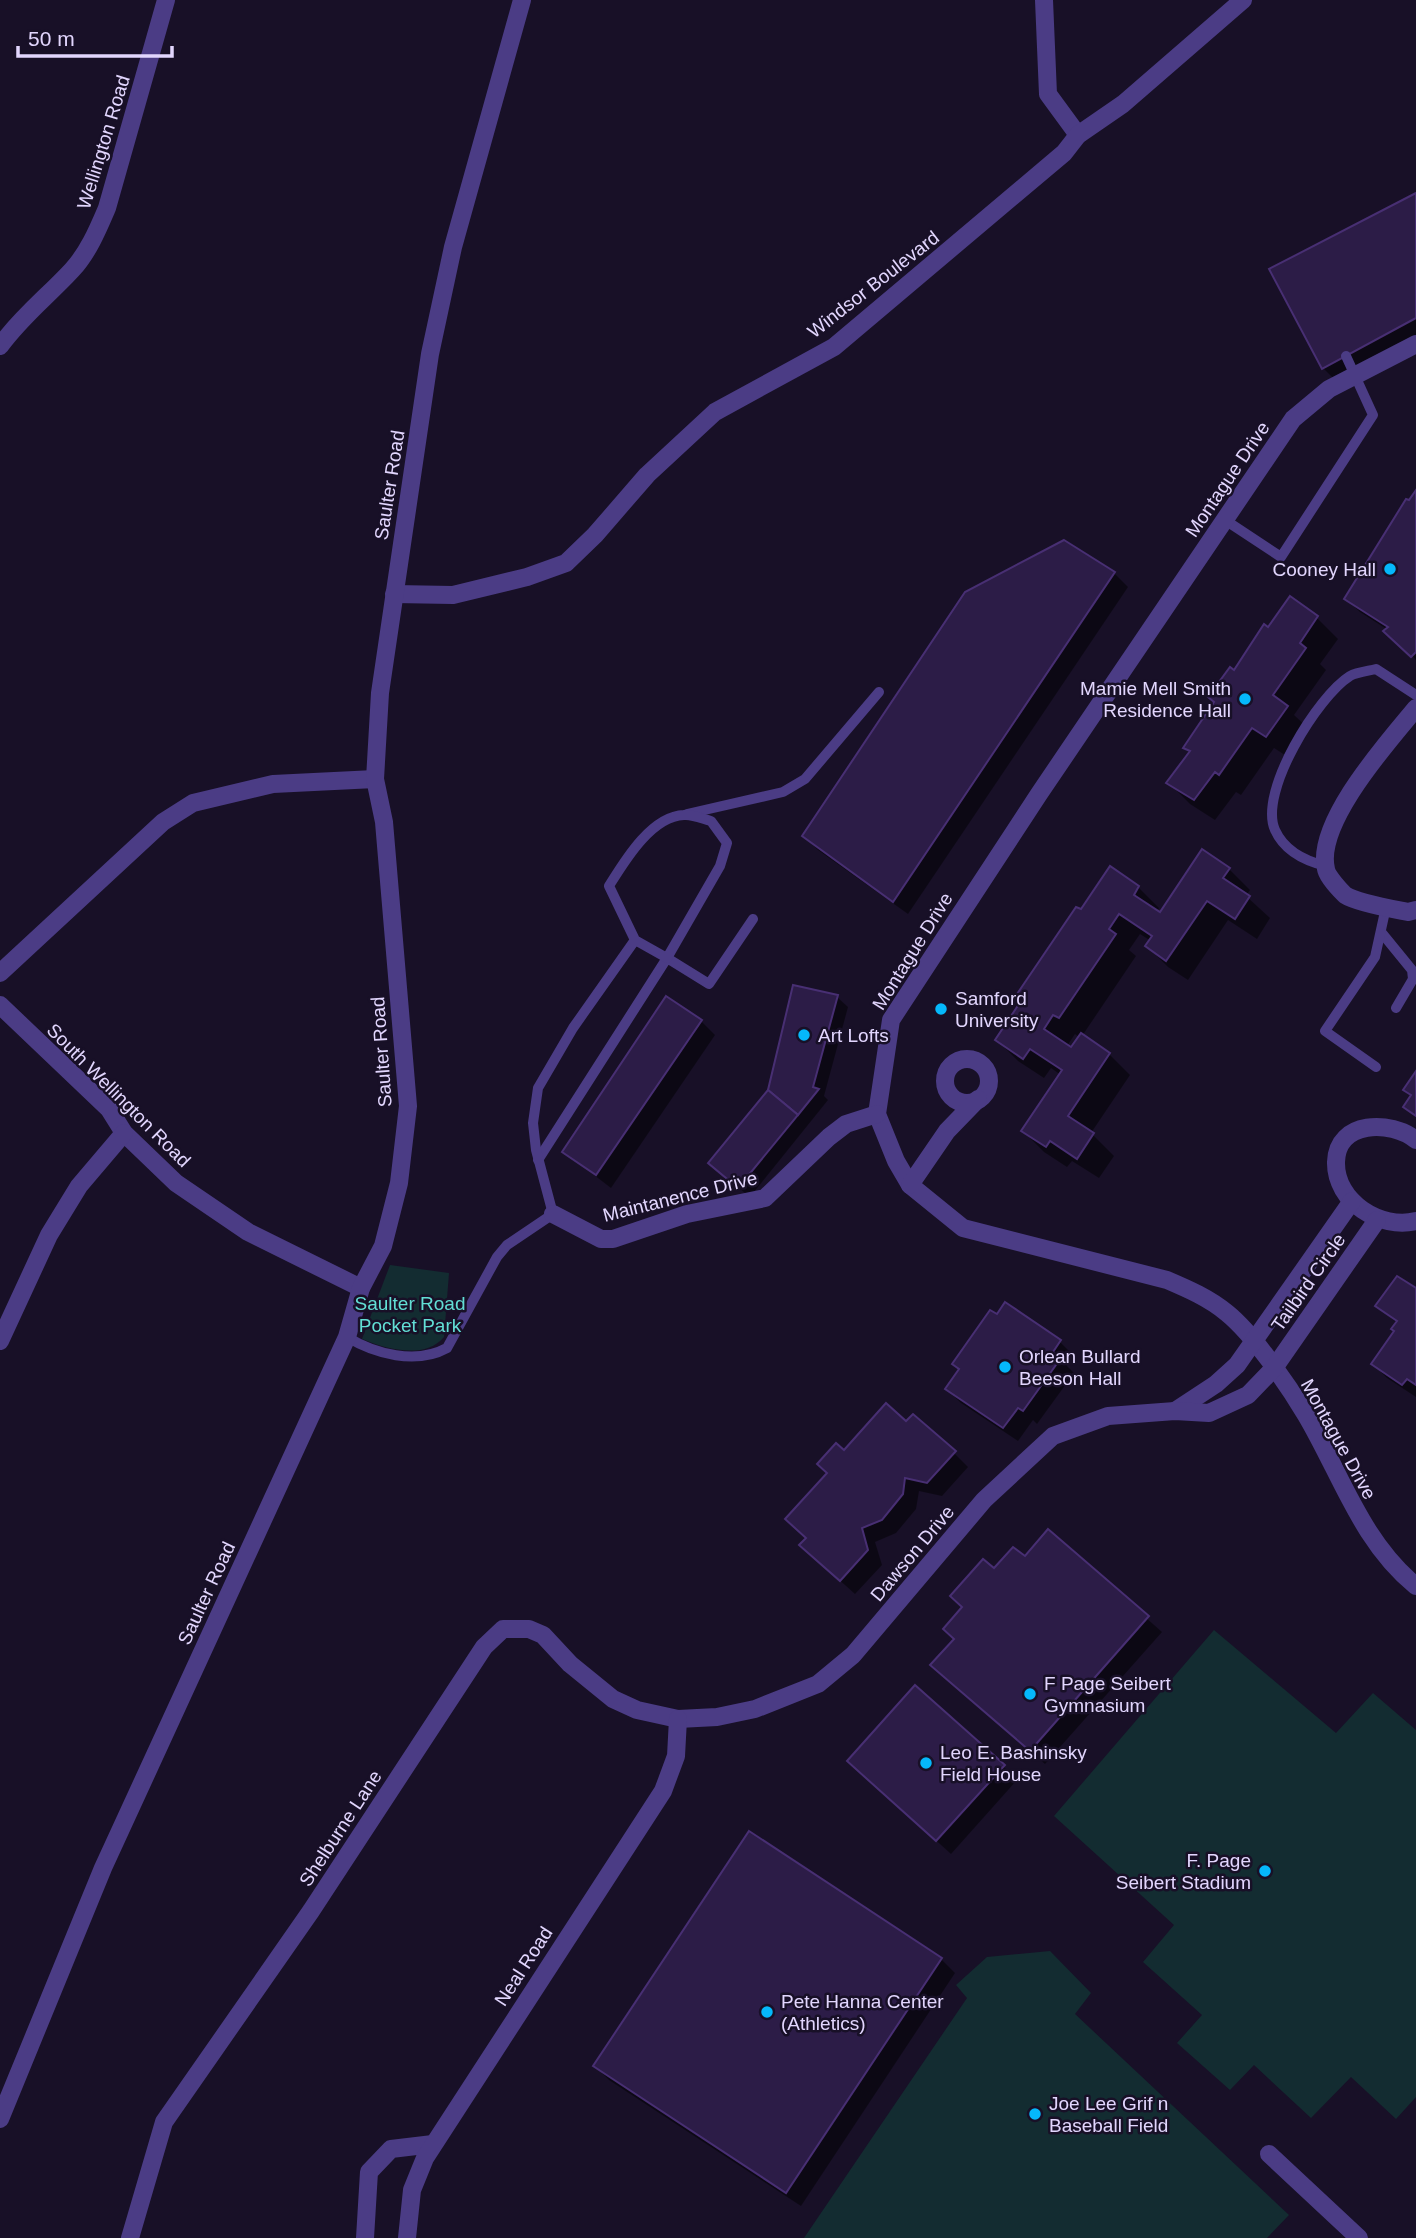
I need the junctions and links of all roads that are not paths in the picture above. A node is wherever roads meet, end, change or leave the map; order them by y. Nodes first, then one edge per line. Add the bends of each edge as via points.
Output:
1 (166, 0) edge
2 (522, 0) edge
3 (1044, 0) edge
4 (1243, 0) edge
5 (1078, 135) junction
6 (1416, 344) edge
7 (0, 346) edge
8 (1346, 356) dead end
9 (1356, 375) junction
10 (1224, 520) junction
11 (394, 594) junction
12 (879, 692) dead end
13 (1416, 695) edge
14 (1416, 708) edge
15 (375, 779) junction
16 (683, 815) junction
17 (1326, 866) junction
18 (1386, 908) junction
19 (1416, 910) edge
20 (752, 919) dead end
21 (1381, 932) junction
22 (635, 940) junction
23 (667, 958) junction
24 (0, 972) edge
25 (0, 1005) edge
26 (1396, 1008) dead end
27 (1376, 1067) dead end
28 (947, 1088) junction
29 (978, 1099) junction
30 (877, 1114) junction
31 (947, 1131) junction
32 (124, 1133) junction
33 (1416, 1140) edge
34 (538, 1160) junction
35 (911, 1185) junction
36 (1352, 1201) junction
37 (553, 1214) junction
38 (1377, 1220) junction
39 (1416, 1221) edge
40 (361, 1288) junction
41 (347, 1337) junction
42 (0, 1341) edge
43 (1254, 1344) junction
44 (1274, 1368) junction
45 (1175, 1411) junction
46 (1416, 1586) edge
47 (678, 1718) junction
48 (0, 2118) edge
49 (433, 2144) junction
50 (1269, 2154) dead end
51 (130, 2238) edge
52 (365, 2238) edge
53 (407, 2238) edge
54 (1359, 2238) edge

1 - 7 street, Wellington Road via 107,208 94,237 73,269 20,318
2 - 11 street, Saulter Road via 453,247 430,354
3 - 5 street via 1048,94
4 - 5 street, Windsor Boulevard via 1123,104
5 - 11 street, Windsor Boulevard via 1064,153 834,346 715,412 647,475 565,563 453,595
6 - 9 street, Montague Drive
8 - 9 lane
9 - 10 street, Montague Drive via 1328,390 1293,419
9 - 10 lane via 1373,415 1281,557
10 - 30 street, Montague Drive via 891,1020
11 - 15 street, Saulter Road via 380,693
12 - 16 lane via 805,779 783,792
13 - 17 lane via 1376,669 1352,674 1330,691 1297,740 1272,802 1274,829 1292,852
14 - 17 street via 1359,777 1326,843
15 - 24 street via 273,783 193,803 163,822
15 - 40 street, Saulter Road via 384,822 408,1106 399,1183 383,1246
16 - 22 lane via 662,822 632,849 609,886
16 - 23 lane via 711,821 727,843 720,866
17 - 18 street via 1346,896
18 - 19 street
18 - 21 lane
20 - 23 lane via 709,984
21 - 26 lane via 1412,970 1413,979
21 - 27 lane via 1375,957 1325,1031
22 - 23 lane
22 - 34 lane via 573,1028 538,1088 533,1123
23 - 34 lane
25 - 32 street, South Wellington Road via 109,1109
28 - 29 street via 956,1100
28 - 29 street via 950,1067 962,1059 977,1061 989,1078
28 - 31 street
29 - 31 street
30 - 35 street, Montague Drive
30 - 37 street, Maintanence Drive via 837,1130 765,1198 687,1214 613,1239 601,1239
31 - 35 street
32 - 40 street, South Wellington Road via 176,1183 248,1232
32 - 42 street via 79,1186 49,1236
33 - 36 street via 1405,1132 1377,1126 1353,1132 1336,1160 1336,1170
34 - 37 lane
35 - 43 street, Montague Drive via 963,1228 1167,1280 1197,1292 1229,1314
36 - 38 street
36 - 43 street, Tailbird Circle
37 - 41 lane via 496,1257 447,1348 435,1355 410,1357 363,1347
38 - 39 street via 1395,1224
38 - 44 street, Tailbird Circle
40 - 41 street, Saulter Road
41 - 48 street, Saulter Road via 103,1868
43 - 44 street, Montague Drive
43 - 45 street, Dawson Drive via 1216,1384
44 - 45 street, Dawson Drive via 1248,1395 1227,1407 1209,1413
44 - 46 street, Montague Drive via 1307,1416 1359,1520
45 - 47 street, Dawson Drive via 1108,1416 1046,1442 984,1500 853,1655 818,1684 755,1709 717,1717
47 - 49 street, Neal Road via 676,1756 663,1791
47 - 51 street, Shelburne Lane via 637,1710 606,1694 543,1635 517,1627 503,1629 494,1637 164,2122
49 - 52 street via 391,2149 369,2172
49 - 53 street, Neal Road via 412,2190
50 - 54 street

